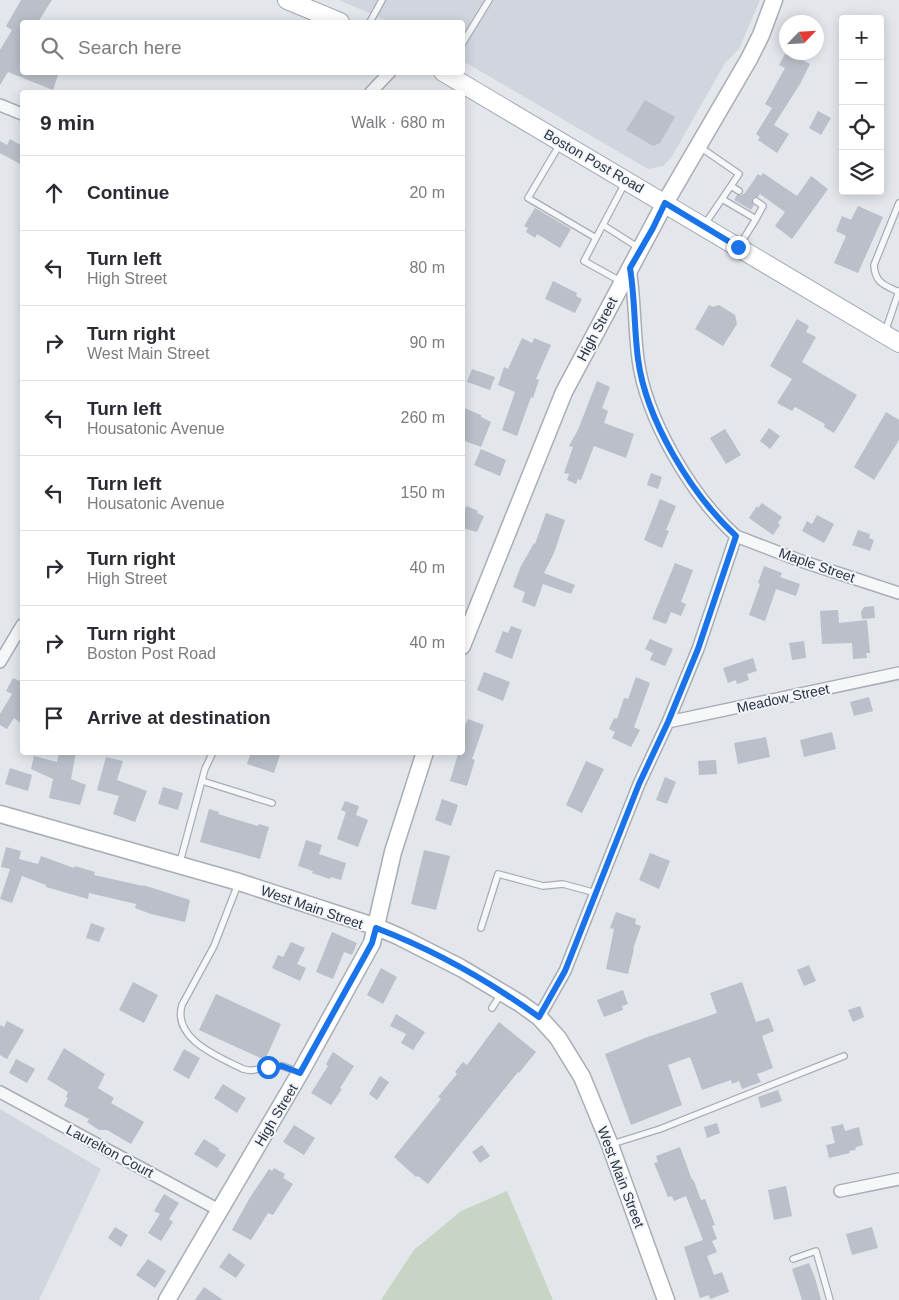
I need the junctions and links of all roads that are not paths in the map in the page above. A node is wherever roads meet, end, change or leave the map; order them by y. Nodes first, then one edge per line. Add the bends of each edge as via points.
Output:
1 (382, 0) edge
2 (489, 0) edge
3 (774, 0) edge
4 (294, 1) edge
5 (336, 20) edge
6 (371, 20) edge
7 (465, 39) edge
8 (387, 75) edge
9 (447, 75) edge
10 (373, 90) edge
11 (0, 105) edge
12 (20, 113) edge
13 (561, 142) junction
14 (699, 145) junction
15 (626, 180) junction
16 (731, 186) junction
17 (739, 191) dead end
18 (722, 199) junction
19 (756, 201) dead end
20 (665, 203) junction
21 (899, 203) edge
22 (756, 219) junction
23 (603, 225) junction
24 (704, 226) junction
25 (596, 238) junction
26 (738, 247) junction
27 (641, 249) junction
28 (626, 275) junction
29 (899, 292) edge
30 (892, 339) edge
31 (736, 536) junction
32 (899, 594) edge
33 (20, 627) edge
34 (465, 639) edge
35 (0, 662) edge
36 (899, 673) edge
37 (668, 722) junction
38 (212, 755) edge
39 (424, 755) edge
40 (202, 781) junction
41 (272, 803) dead end
42 (0, 814) edge
43 (180, 865) junction
44 (239, 882) junction
45 (596, 893) junction
46 (376, 928) junction
47 (481, 928) dead end
48 (502, 992) junction
49 (492, 1008) dead end
50 (539, 1017) junction
51 (844, 1056) dead end
52 (300, 1073) junction
53 (0, 1092) edge
54 (610, 1145) junction
55 (899, 1179) edge
56 (840, 1191) dead end
57 (219, 1210) junction
58 (793, 1259) dead end
59 (167, 1300) edge
60 (666, 1300) edge
61 (830, 1300) edge

1 - 6 lane
2 - 7 lane
3 - 14 main road, High Street via 749,59
4 - 5 main road
8 - 10 street
9 - 13 main road, Boston Post Road
11 - 12 street
13 - 15 main road, Boston Post Road
13 - 25 lane via 528,198
14 - 16 lane via 739,174
14 - 20 main road, High Street
15 - 20 main road, Boston Post Road
15 - 23 lane
16 - 17 lane
16 - 18 lane
18 - 22 lane
18 - 24 lane
19 - 22 lane via 763,206
20 - 24 main road, Boston Post Road
20 - 27 main road, High Street
21 - 29 lane via 874,265 874,274 881,283
22 - 26 lane
23 - 25 lane
23 - 27 lane
24 - 26 main road, Boston Post Road
25 - 28 lane via 584,261
26 - 30 main road, Boston Post Road
27 - 28 main road, High Street
28 - 31 street via 634,293 638,358 646,396 671,451 712,511
28 - 34 main road, High Street via 564,392
29 - 30 lane
31 - 32 street, Maple Street
31 - 37 street via 698,649
33 - 35 street
36 - 37 street, Meadow Street
37 - 45 street via 639,784
38 - 40 lane
39 - 46 main road, High Street via 393,852
40 - 41 lane
40 - 43 lane
42 - 43 main road, West Main Street
43 - 44 main road, West Main Street
44 - 46 main road, West Main Street
44 - 52 lane via 214,946 182,1005 180,1021 190,1038 243,1069 250,1071 275,1065
45 - 47 lane via 563,884 543,886 498,874
45 - 50 street via 565,971
46 - 48 main road, West Main Street via 400,937
46 - 52 main road, High Street via 372,943
48 - 49 lane
48 - 50 main road, West Main Street
50 - 54 main road, West Main Street via 558,1038 582,1078
51 - 54 lane via 660,1129
52 - 57 main road, High Street
53 - 57 street, Laurelton Court
54 - 60 main road, West Main Street
55 - 56 street
57 - 59 main road, High Street
58 - 61 lane via 816,1251

